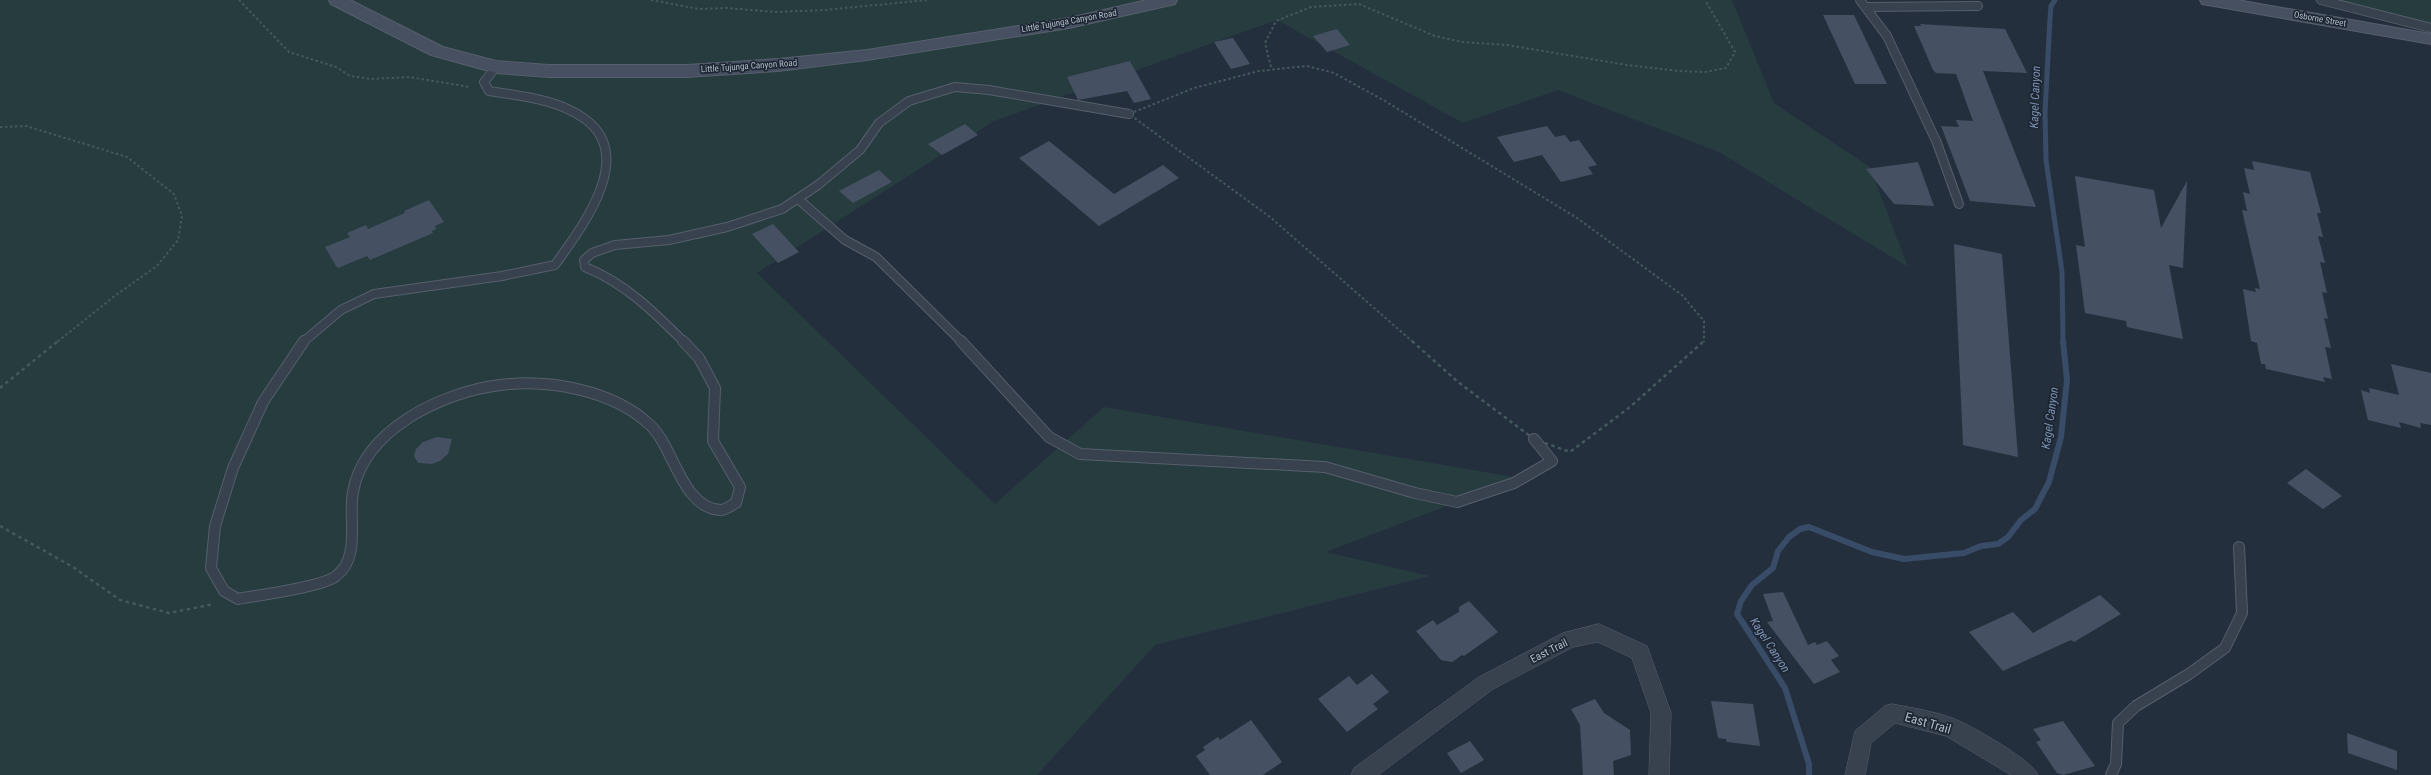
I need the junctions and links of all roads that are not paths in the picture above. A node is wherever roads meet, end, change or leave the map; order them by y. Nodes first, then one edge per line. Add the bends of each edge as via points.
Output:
1 (337, 0) edge
2 (1169, 0) edge
3 (1860, 0) edge
4 (2208, 0) edge
5 (2321, 0) edge
6 (1978, 6) dead end
7 (1865, 7) junction
8 (2431, 28) edge
9 (2431, 39) edge
10 (496, 67) junction
11 (1129, 114) road end
12 (798, 199) junction
13 (1959, 204) dead end
14 (1534, 439) road end
15 (2239, 547) dead end
16 (1361, 775) edge
17 (1659, 775) edge
18 (1855, 775) edge
19 (2028, 775) edge
20 (2111, 775) edge

1 - 10 main road, Little Tujunga Canyon Road via 437,51
2 - 10 main road, Little Tujunga Canyon Road via 1069,23 867,55 778,66 687,71 549,71
3 - 7 lane
4 - 9 main road, Osborne Street
5 - 8 lane
6 - 7 lane
7 - 13 lane via 1887,36 1937,143
10 - 12 lane via 484,82 489,91 547,102 578,114 594,128 605,145 606,172 590,210 555,265 502,276 374,294 341,310 306,338 263,402 232,468 215,526 211,568 224,591 238,599 328,582 346,565 352,528 352,498 363,464 383,437 437,403 487,387 546,384 576,388 626,408 651,425 665,444 678,473 696,499 706,508 722,510 736,503 740,487 713,441 715,388 699,358 645,303 585,267 584,260 592,253 615,245 669,240 727,227 782,209
11 - 12 lane via 997,91 955,87 909,101 879,124 860,150
12 - 14 lane via 845,240 876,257 977,357 1049,437 1080,454 1325,467 1414,493 1457,502 1514,484 1552,461
15 - 20 lane via 2242,613 2224,648 2136,706 2118,722 2116,764
16 - 17 street, East Trail via 1486,683 1570,639 1599,633 1640,652 1661,713
18 - 19 street, East Trail via 1862,738 1892,713 1950,727

